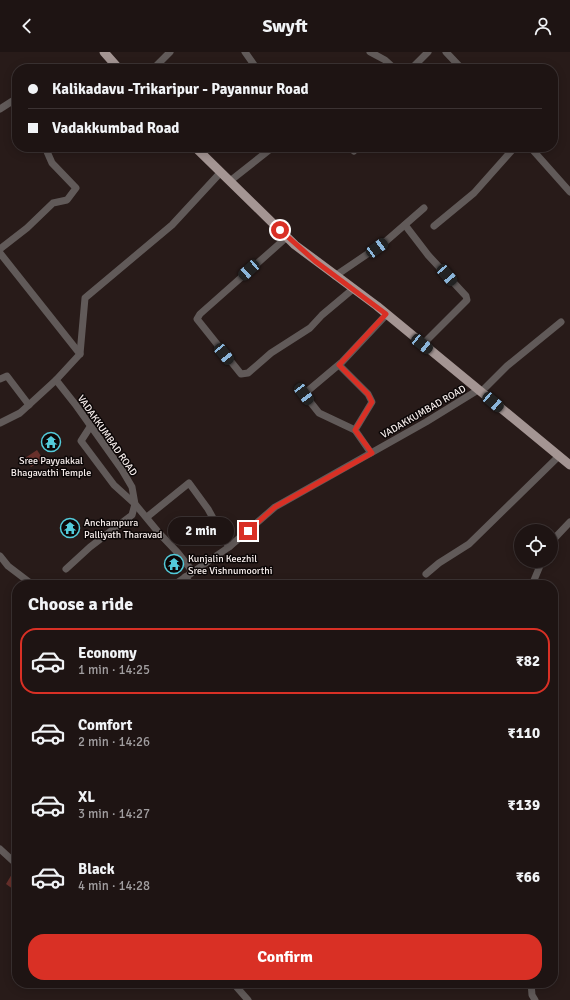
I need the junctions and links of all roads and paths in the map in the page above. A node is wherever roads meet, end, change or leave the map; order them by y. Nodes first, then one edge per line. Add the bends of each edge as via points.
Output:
1 (104, 52) edge
2 (170, 52) edge
3 (245, 52) edge
4 (370, 52) edge
5 (428, 52) edge
6 (446, 52) edge
7 (115, 64) edge
8 (158, 64) edge
9 (253, 64) edge
10 (389, 64) edge
11 (416, 64) edge
12 (457, 64) edge
13 (12, 101) edge
14 (0, 110) edge
15 (47, 152) edge
16 (200, 152) edge
17 (267, 152) edge
18 (511, 152) edge
19 (534, 152) edge
20 (221, 172) junction
21 (230, 181) junction
22 (570, 192) edge
23 (424, 208) dead end
24 (405, 225) junction
25 (434, 226) dead end
26 (286, 237) junction
27 (0, 249) edge
28 (0, 253) edge
29 (335, 276) junction
30 (353, 289) junction
31 (386, 314) junction
32 (561, 322) dead end
33 (422, 344) junction
34 (80, 354) junction
35 (339, 365) junction
36 (0, 379) edge
37 (56, 380) junction
38 (480, 391) junction
39 (29, 405) junction
40 (0, 423) edge
41 (90, 427) junction
42 (355, 430) junction
43 (372, 453) junction
44 (559, 456) junction
45 (570, 465) edge
46 (135, 504) junction
47 (147, 517) junction
48 (570, 522) edge
49 (558, 535) edge
50 (229, 547) junction
51 (0, 556) edge
52 (539, 568) edge
53 (66, 569) dead end
54 (193, 572) junction
55 (426, 574) dead end
56 (185, 577) junction
57 (26, 580) edge
58 (181, 580) edge
59 (188, 580) edge
60 (534, 580) edge
61 (0, 848) edge
62 (12, 861) edge
63 (237, 988) edge
64 (531, 988) edge
65 (248, 1000) edge
66 (535, 1000) edge

1 - 7 main road
2 - 8 street
3 - 9 street
4 - 10 street
5 - 11 street
6 - 12 street
13 - 14 street
15 - 27 street via 52,163 76,188 66,200 53,204
16 - 20 main road
17 - 21 street
18 - 25 street via 474,193
19 - 22 street
20 - 21 main road
20 - 34 street via 172,225 85,298
21 - 26 main road
23 - 24 street
24 - 29 street via 369,254
24 - 33 street via 467,300
26 - 29 main road
26 - 30 street via 197,319 241,374 248,373 310,328
28 - 34 street
29 - 30 main road
30 - 31 main road
31 - 33 main road
31 - 35 street
32 - 38 street, VADAKKUMBAD ROAD
33 - 38 main road
34 - 37 street
35 - 42 street via 368,394 372,402
35 - 42 street via 304,394 319,413
36 - 39 street via 6,376
37 - 39 street
37 - 41 street, VADAKKUMBAD ROAD
38 - 43 street, VADAKKUMBAD ROAD
38 - 44 main road
39 - 40 street via 20,413
41 - 46 street, VADAKKUMBAD ROAD via 132,488
41 - 46 street via 81,441 114,485
42 - 43 street
43 - 50 street, VADAKKUMBAD ROAD via 275,507
44 - 45 main road
44 - 55 street via 469,544
46 - 47 street, VADAKKUMBAD ROAD
46 - 53 street via 132,515
47 - 50 street via 189,483 208,509
47 - 54 street, VADAKKUMBAD ROAD
48 - 49 street
50 - 54 street, VADAKKUMBAD ROAD
51 - 57 street via 8,566
52 - 60 street
54 - 56 street
56 - 58 street
56 - 59 street
61 - 62 street
63 - 65 street
64 - 66 street

